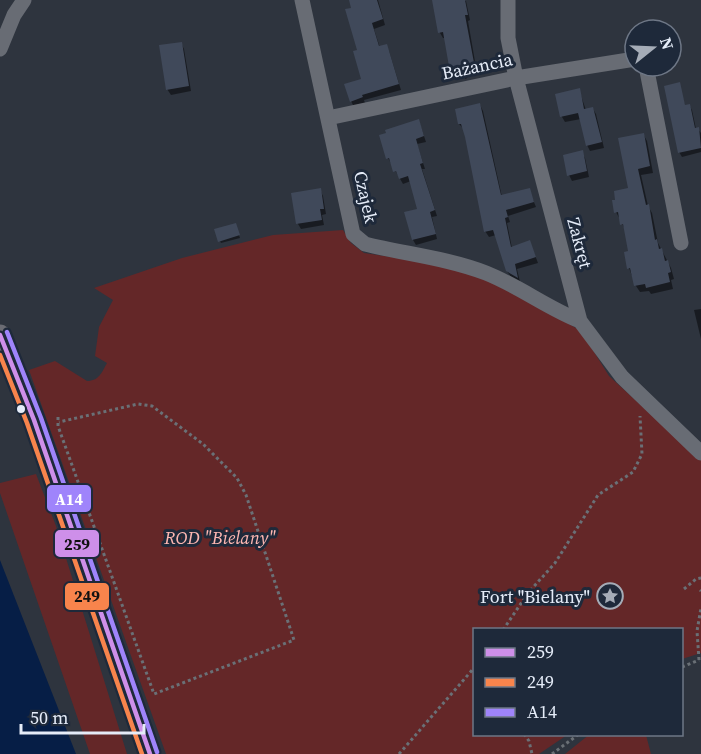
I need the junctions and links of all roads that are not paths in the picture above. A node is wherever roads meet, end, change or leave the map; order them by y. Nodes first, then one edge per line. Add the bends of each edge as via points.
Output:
1 (24, 0) edge
2 (302, 0) edge
3 (508, 0) edge
4 (0, 49) edge
5 (623, 60) edge
6 (516, 78) junction
7 (648, 78) edge
8 (328, 118) junction
9 (681, 243) dead end
10 (580, 321) junction
11 (0, 334) edge
12 (701, 453) edge
13 (150, 754) edge

1 - 4 street
2 - 8 street, Czajek
3 - 6 street, Zakręt via 508,38
5 - 6 street, Bażancia
6 - 8 street, Bażancia
6 - 10 street, Zakręt
7 - 9 street
8 - 10 street, Czajek via 353,234 365,244 461,264
10 - 12 street, Zakręt via 622,377
11 - 13 main road via 46,452

